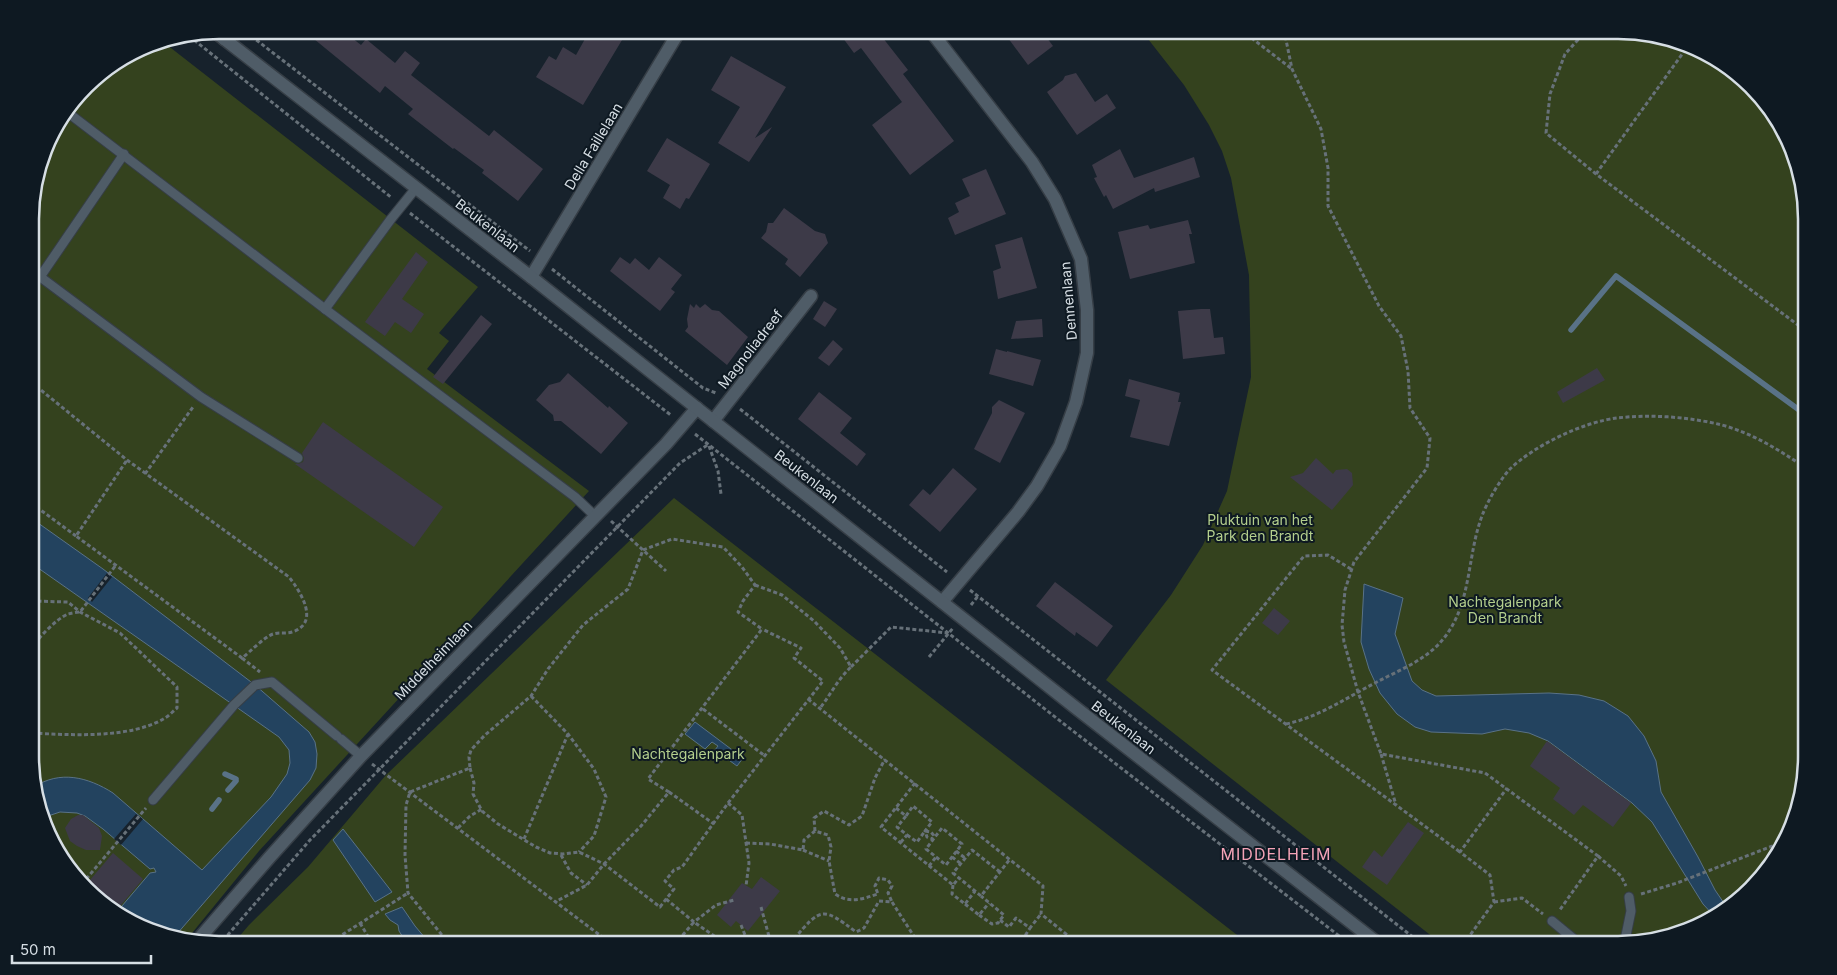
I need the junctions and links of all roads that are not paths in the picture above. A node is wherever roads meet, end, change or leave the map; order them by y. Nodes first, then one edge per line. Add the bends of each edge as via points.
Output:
1 (230, 39) edge
2 (675, 39) edge
3 (937, 39) edge
4 (72, 115) edge
5 (124, 154) junction
6 (416, 188) junction
7 (40, 276) joint
8 (531, 277) junction
9 (811, 296) dead end
10 (325, 310) junction
11 (697, 408) junction
12 (713, 421) junction
13 (298, 458) dead end
14 (597, 513) junction
15 (942, 602) junction
16 (361, 756) junction
17 (153, 800) dead end
18 (1629, 897) road end
19 (1552, 921) road end
20 (202, 936) edge
21 (1369, 936) edge
22 (1570, 936) edge
23 (1626, 936) edge

1 - 6 street, Beukenlaan
2 - 8 street, Della Faillelaan
3 - 15 street, Dennenlaan via 1032,162 1055,199 1081,259 1087,310 1087,353 1076,402 1060,446 1018,512
4 - 5 lane
5 - 7 lane
5 - 10 lane
6 - 8 street, Beukenlaan
6 - 10 lane
7 - 13 lane via 201,397
8 - 11 street, Beukenlaan
9 - 12 street, Magnoliadreef via 734,404
10 - 14 lane
11 - 12 street, Beukenlaan
11 - 14 street, Middelheimlaan
12 - 15 street, Beukenlaan
14 - 16 street, Middelheimlaan
15 - 21 street, Beukenlaan
16 - 17 lane via 272,682 255,685
16 - 20 street, Middelheimlaan
18 - 23 lane via 1631,911
19 - 22 lane

